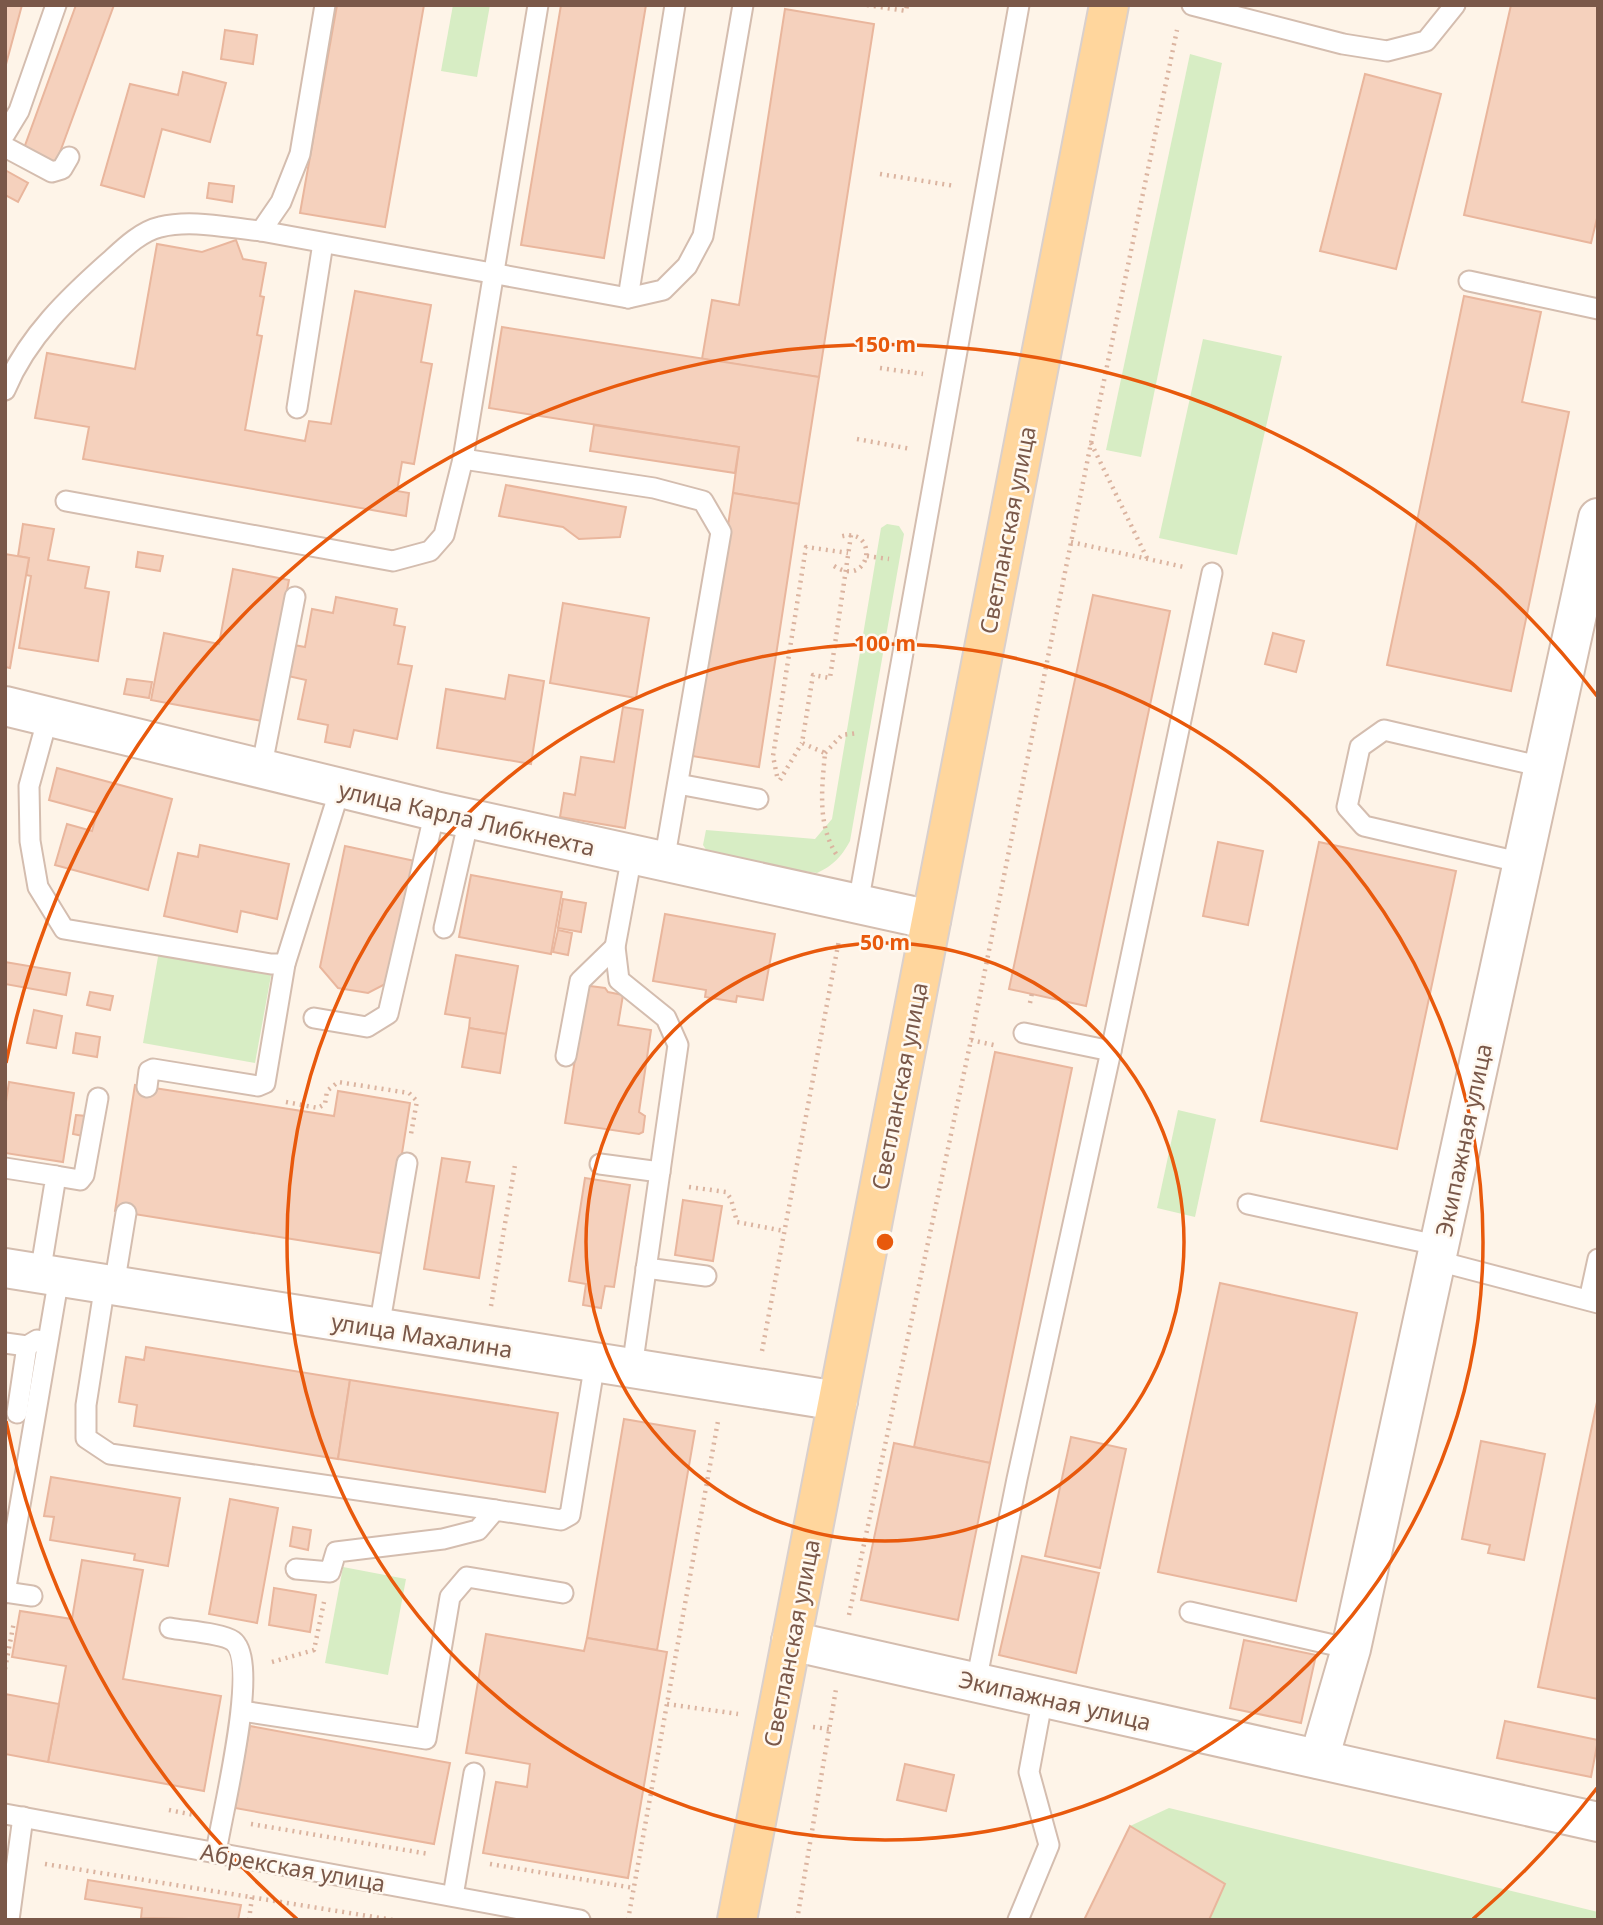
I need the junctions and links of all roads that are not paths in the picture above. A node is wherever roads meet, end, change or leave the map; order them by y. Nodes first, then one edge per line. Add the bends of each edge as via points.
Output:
1 (56, 5) edge
2 (325, 5) edge
3 (538, 5) edge
4 (675, 5) edge
5 (743, 5) edge
6 (1020, 5) edge
7 (1109, 5) edge
8 (1455, 5) edge
9 (1185, 12) edge
10 (5, 134) edge
11 (5, 147) edge
12 (69, 157) dead end
13 (261, 231) junction
14 (323, 243) junction
15 (493, 274) junction
16 (1469, 281) dead end
17 (628, 299) junction
18 (1598, 309) edge
19 (5, 390) edge
20 (297, 408) dead end
21 (463, 458) junction
22 (66, 501) dead end
23 (1598, 519) edge
24 (1212, 573) dead end
25 (295, 597) dead end
26 (5, 706) edge
27 (48, 717) junction
28 (1544, 767) junction
29 (261, 770) junction
30 (678, 784) junction
31 (340, 789) junction
32 (758, 799) dead end
33 (452, 815) junction
34 (648, 858) junction
35 (1523, 863) junction
36 (849, 920) junction
37 (931, 920) junction
38 (444, 928) dead end
39 (615, 947) junction
40 (285, 964) junction
41 (314, 1018) dead end
42 (1024, 1033) dead end
43 (1111, 1051) junction
44 (566, 1056) dead end
45 (147, 1087) dead end
46 (98, 1098) dead end
47 (407, 1163) dead end
48 (600, 1164) dead end
49 (5, 1168) edge
50 (56, 1176) junction
51 (659, 1177) junction
52 (1248, 1204) dead end
53 (126, 1213) dead end
54 (1439, 1253) junction
55 (1598, 1259) edge
56 (646, 1268) junction
57 (35, 1273) edge
58 (706, 1276) dead end
59 (109, 1285) junction
60 (1593, 1302) edge
61 (379, 1328) junction
62 (49, 1331) junction
63 (5, 1343) edge
64 (27, 1346) junction
65 (594, 1362) junction
66 (632, 1368) junction
67 (838, 1401) junction
68 (17, 1413) dead end
69 (13, 1503) edge
70 (495, 1510) junction
71 (296, 1569) dead end
72 (5, 1593) edge
73 (563, 1593) dead end
74 (32, 1596) dead end
75 (1190, 1612) dead end
76 (170, 1629) dead end
77 (791, 1641) junction
78 (1351, 1649) junction
79 (976, 1682) junction
80 (1043, 1697) junction
81 (243, 1702) junction
82 (1319, 1759) junction
83 (474, 1773) dead end
84 (14, 1815) edge
85 (1598, 1822) edge
86 (216, 1853) junction
87 (453, 1896) junction
88 (9, 1920) edge
89 (580, 1920) edge
90 (737, 1920) edge
91 (1018, 1920) edge

1 - 10 lane via 19,111
2 - 13 lane via 300,154 281,202
3 - 15 lane
4 - 17 lane
5 - 17 lane via 703,236 687,266 663,290
6 - 36 lane
7 - 37 main road, Светланская улица
8 - 9 lane via 1426,41 1387,51
11 - 12 lane via 52,172 62,169
13 - 14 lane
13 - 19 lane via 182,223 157,227 132,242 73,293 41,330
14 - 15 lane
14 - 20 lane
15 - 17 lane
15 - 21 lane
16 - 18 lane
21 - 22 lane via 444,536 430,551 393,561
21 - 30 lane via 654,488 703,502 721,532
23 - 28 street, Экипажная улица
24 - 43 lane
25 - 29 lane
26 - 27 street, улица Карла Либкнехта
27 - 29 street, улица Карла Либкнехта
27 - 40 lane via 29,786 30,841 38,887 64,929
28 - 35 street, Экипажная улица
28 - 35 lane via 1384,730 1360,747 1354,771 1347,807 1364,826
29 - 31 street, улица Карла Либкнехта
30 - 32 lane
30 - 34 lane
31 - 33 street, улица Карла Либкнехта
31 - 40 lane
33 - 34 street, улица Карла Либкнехта
33 - 38 lane
33 - 41 lane via 387,1014 367,1027
34 - 36 street, улица Карла Либкнехта
34 - 39 lane
35 - 54 street, Экипажная улица
36 - 37 street, улица Карла Либкнехта
37 - 67 main road, Светланская улица
39 - 44 lane via 580,981
39 - 51 lane via 619,980 666,1018 678,1045
40 - 45 lane via 265,1083 258,1086 153,1069
42 - 43 lane
43 - 79 lane
46 - 50 lane via 84,1175 80,1180
47 - 61 lane
48 - 51 lane
49 - 50 lane
50 - 57 lane
51 - 56 lane
52 - 54 lane
53 - 59 lane
54 - 60 lane
54 - 78 street, Экипажная улица
55 - 60 lane
56 - 58 lane
56 - 66 lane
57 - 59 street, улица Махалина
57 - 62 lane
59 - 61 street, улица Махалина
59 - 70 lane via 86,1405 86,1438 110,1454
61 - 65 street, улица Махалина
62 - 64 lane
62 - 69 lane
63 - 64 lane
64 - 68 lane
65 - 66 street, улица Махалина
65 - 70 lane via 570,1516 561,1520
66 - 67 street, улица Махалина
67 - 77 main road, Светланская улица
69 - 72 lane
70 - 71 lane via 478,1530 443,1539 336,1552 330,1572
72 - 74 lane
73 - 81 lane via 467,1577 450,1597 432,1741
75 - 78 lane
76 - 81 lane via 231,1639 238,1646
77 - 79 street, Экипажная улица
77 - 90 main road, Светланская улица
78 - 82 street, Экипажная улица
79 - 80 street, Экипажная улица
80 - 82 street, Экипажная улица
80 - 91 lane via 1029,1772 1049,1845
81 - 86 lane
82 - 85 street, Экипажная улица
83 - 87 lane
84 - 86 lane, Абрекская улица
84 - 88 lane via 19,1860
86 - 87 lane, Абрекская улица
87 - 89 lane, Абрекская улица

